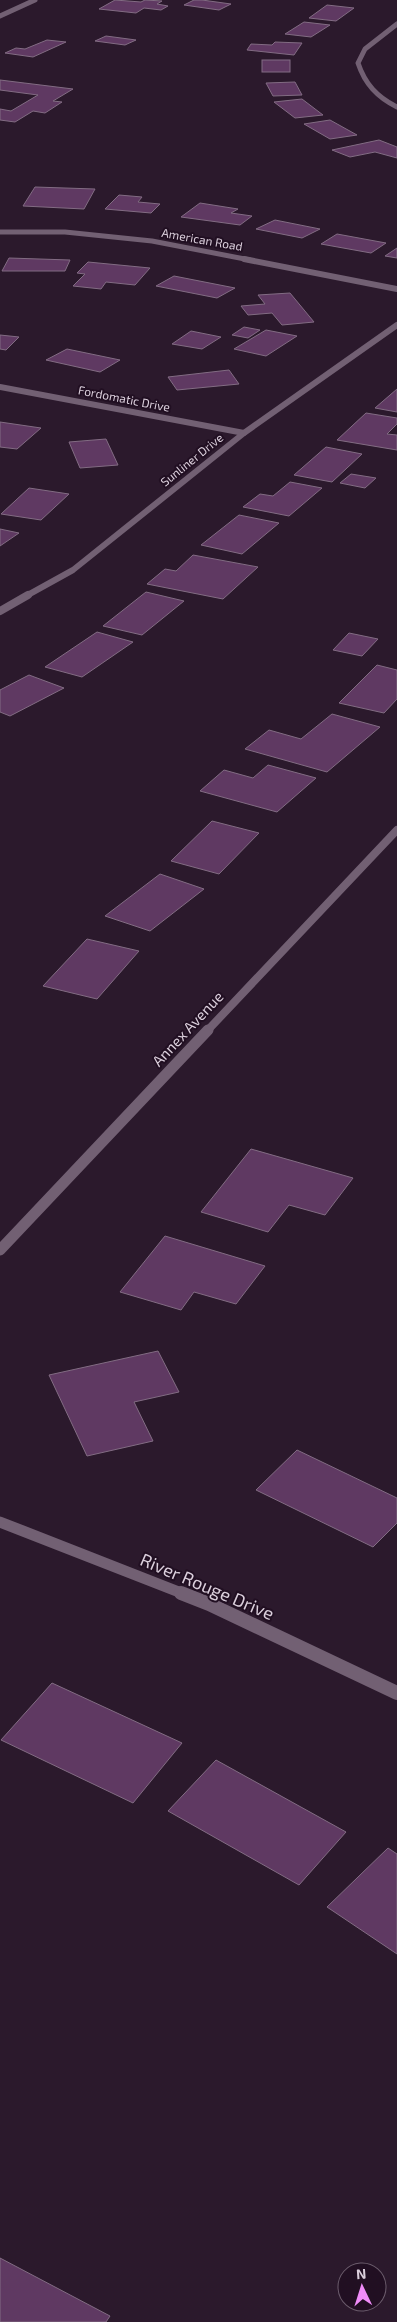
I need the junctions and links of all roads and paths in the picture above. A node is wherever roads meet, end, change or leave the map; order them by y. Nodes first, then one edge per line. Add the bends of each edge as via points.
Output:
1 (35, 0) edge
2 (0, 16) edge
3 (397, 24) edge
4 (397, 107) edge
5 (0, 232) edge
6 (397, 289) edge
7 (397, 325) edge
8 (0, 387) edge
9 (244, 433) junction
10 (0, 611) edge
11 (397, 830) edge
12 (0, 1250) edge
13 (0, 1522) edge
14 (397, 1693) edge

1 - 2 street
3 - 4 street via 365,48 358,63 362,79 372,91
5 - 6 street, American Road via 65,232 152,241
7 - 9 street, Sunliner Drive
8 - 9 street, Fordomatic Drive
9 - 10 street, Sunliner Drive via 73,570
11 - 12 street, Annex Avenue
13 - 14 street, River Rouge Drive via 209,1604

